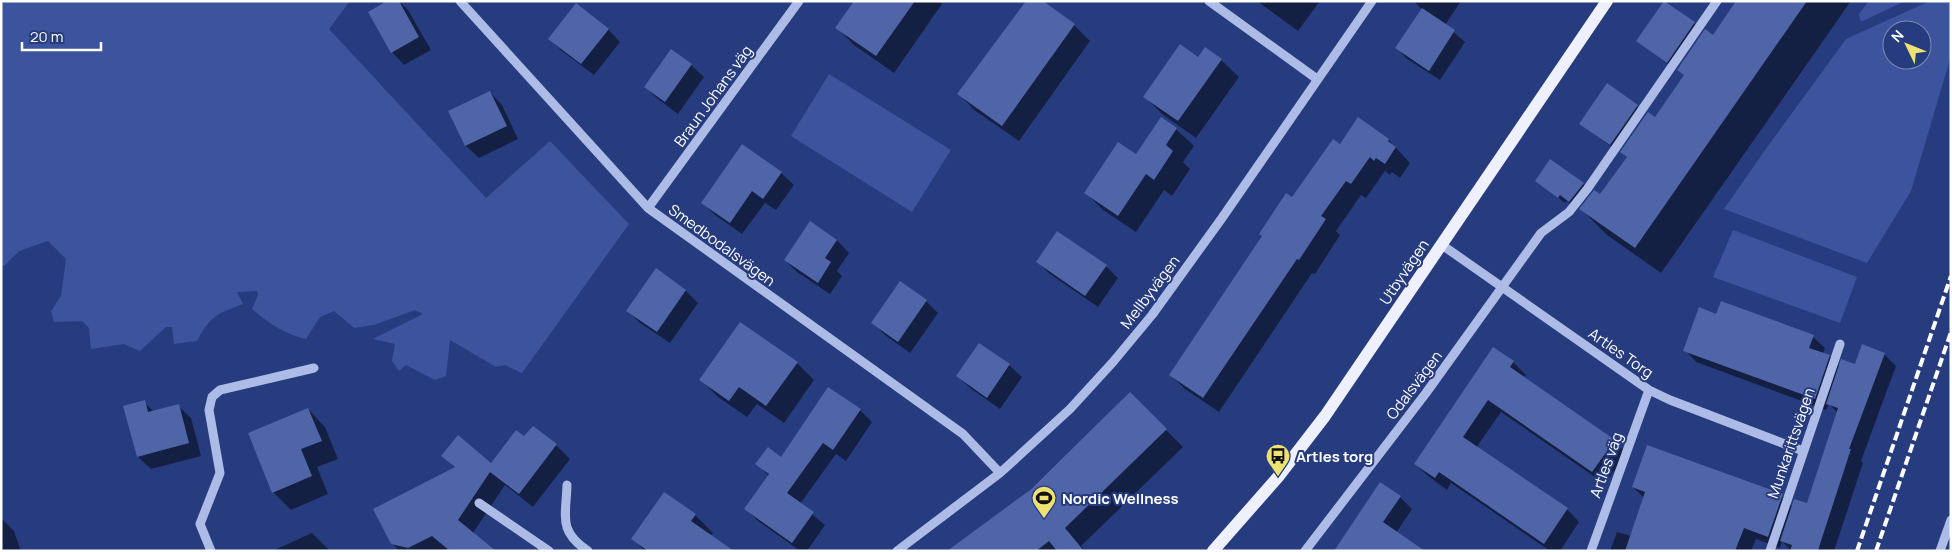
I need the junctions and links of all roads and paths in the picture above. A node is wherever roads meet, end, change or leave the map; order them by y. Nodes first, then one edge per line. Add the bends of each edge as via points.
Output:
1 (460, 1) edge
2 (799, 1) edge
3 (1209, 1) edge
4 (1372, 1) edge
5 (1607, 1) edge
6 (1717, 1) edge
7 (1316, 80) junction
8 (648, 208) junction
9 (1442, 245) junction
10 (1502, 286) junction
11 (1840, 344) dead end
12 (314, 368) dead end
13 (1649, 390) junction
14 (1803, 451) junction
15 (1000, 474) junction
16 (567, 485) dead end
17 (479, 503) dead end
18 (1951, 520) edge
19 (211, 551) edge
20 (549, 551) edge
21 (588, 551) edge
22 (897, 551) edge
23 (1213, 551) edge
24 (1305, 551) edge
25 (1591, 551) edge
26 (1770, 551) edge
27 (1940, 551) edge

1 - 8 street, Smedbodalsvägen
2 - 8 street, Braun Johans väg
3 - 7 street
4 - 7 street, Mellbyvägen
5 - 9 main road, Utbyvägen
6 - 10 street, Odalsvägen via 1588,188 1569,212 1541,233
7 - 15 street, Mellbyvägen via 1152,315 1070,409
8 - 15 street, Smedbodalsvägen via 962,434
9 - 10 street, Artles Torg
9 - 23 main road, Utbyvägen via 1325,416 1278,477
10 - 13 street, Artles Torg
10 - 24 street, Odalsvägen via 1426,393
11 - 14 street, Munkarittsvägen
12 - 19 street via 220,390 212,397 209,410 220,474 200,524
13 - 14 street, Artles Torg
13 - 25 street, Artles väg
14 - 26 street, Munkarittsvägen
15 - 22 street, Mellbyvägen
16 - 21 street via 567,532
17 - 20 street
18 - 27 street

